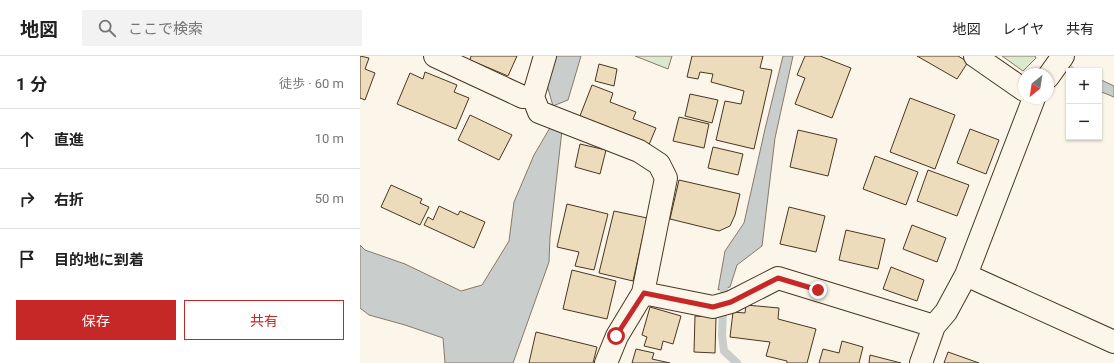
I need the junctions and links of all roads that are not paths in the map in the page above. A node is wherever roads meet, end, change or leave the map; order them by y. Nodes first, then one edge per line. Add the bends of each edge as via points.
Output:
1 (435, 56) edge
2 (545, 56) edge
3 (975, 56) edge
4 (1018, 86) edge
5 (536, 104) junction
6 (1032, 104) edge
7 (966, 276) junction
8 (644, 293) junction
9 (934, 326) junction
10 (1114, 342) edge
11 (606, 363) edge
12 (921, 363) edge

1 - 5 street
2 - 5 street
3 - 4 street
5 - 8 street via 568,123 639,151 659,164 666,178
6 - 7 street
7 - 9 street via 946,312
7 - 10 street
8 - 9 street via 722,305 778,278
8 - 11 street via 616,336
9 - 12 street

